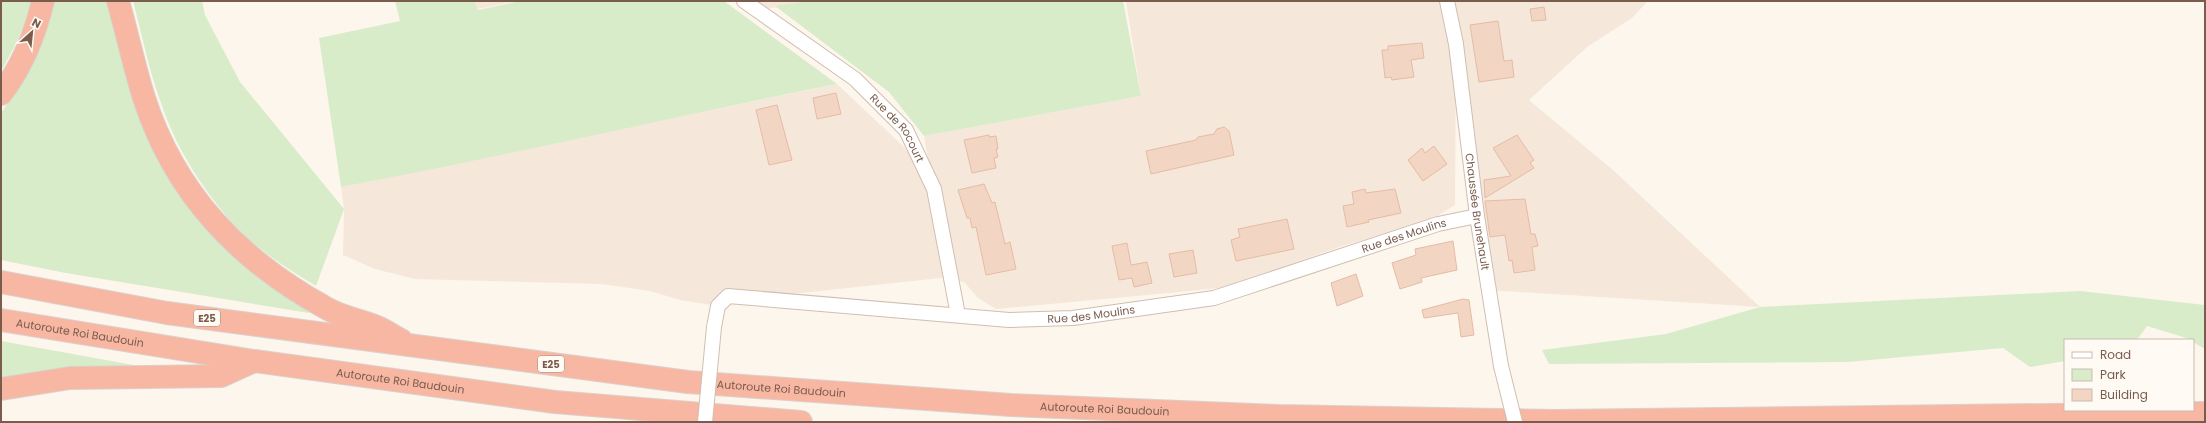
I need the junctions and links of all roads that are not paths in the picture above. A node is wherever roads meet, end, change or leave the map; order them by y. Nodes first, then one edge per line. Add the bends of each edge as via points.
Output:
1 (43, 1) edge
2 (118, 1) edge
3 (744, 1) edge
4 (1447, 1) edge
5 (1, 94) edge
6 (1477, 216) junction
7 (1, 282) edge
8 (958, 315) junction
9 (1, 320) edge
10 (414, 347) junction
11 (254, 361) junction
12 (1, 389) edge
13 (2205, 413) edge
14 (704, 422) edge
15 (802, 422) edge
16 (1514, 422) edge

1 - 5 highway via 37,28 12,81
2 - 10 highway via 144,98 169,158 198,204 232,241 276,278 327,309 378,327
3 - 8 street, Rue de Rocourt via 855,79 906,130 934,189
4 - 6 street, Chaussée Brunehault via 1456,44
6 - 8 street, Rue des Moulins via 1438,224 1214,298 1073,318 1009,320
6 - 16 street, Chaussée Brunehault, bridge
7 - 10 highway, E25 via 167,313
8 - 14 street, Rue des Moulins, bridge via 728,296 718,306
9 - 11 highway, Autoroute Roi Baudouin
10 - 13 highway, Autoroute Roi Baudouin / E25 via 688,382 1011,406 1278,416 1556,421
11 - 12 highway via 221,376 70,378
11 - 15 highway, Autoroute Roi Baudouin via 555,402

